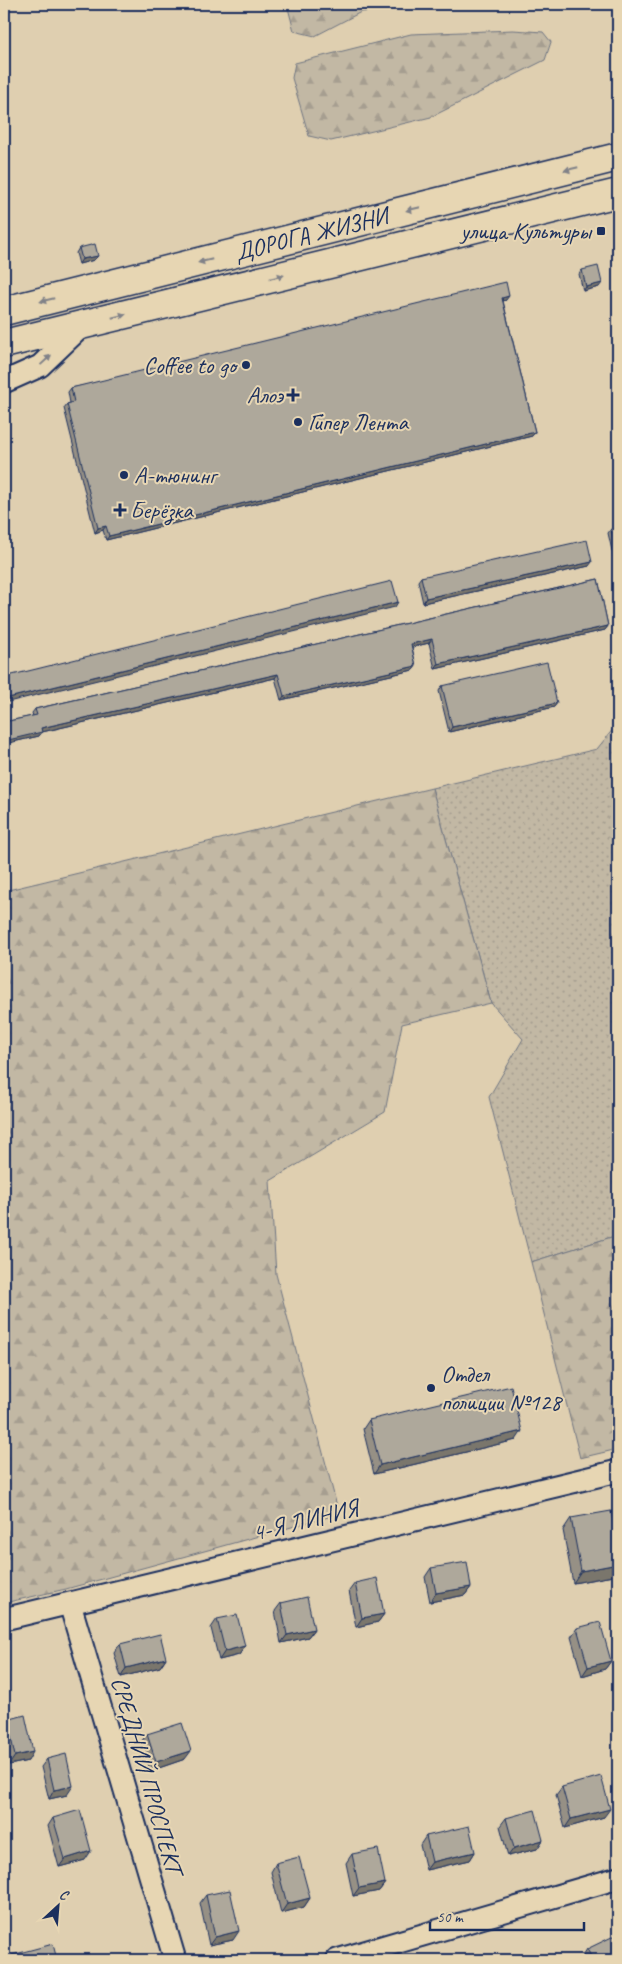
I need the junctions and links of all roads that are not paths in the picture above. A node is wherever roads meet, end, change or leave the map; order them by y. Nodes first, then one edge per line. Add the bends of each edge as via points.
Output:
1 (618, 157) edge
2 (618, 193) edge
3 (4, 311) edge
4 (83, 325) junction
5 (4, 344) edge
6 (4, 382) edge
7 (618, 1471) edge
8 (70, 1604) junction
9 (4, 1620) edge
10 (618, 1878) edge
11 (175, 1960) edge
12 (337, 1960) edge

1 -> 3 main road, ДОРОГА ЖИЗНИ
4 -> 2 main road, ДОРОГА ЖИЗНИ
4 - 5 main road, ДОРОГА ЖИЗНИ
6 -> 4 street via 40,366
7 - 8 street, 4-Я ЛИНИЯ
8 - 9 street, 4-Я ЛИНИЯ
8 - 11 street, СРЕДНИЙ ПРОСПЕКТ
10 - 12 street

